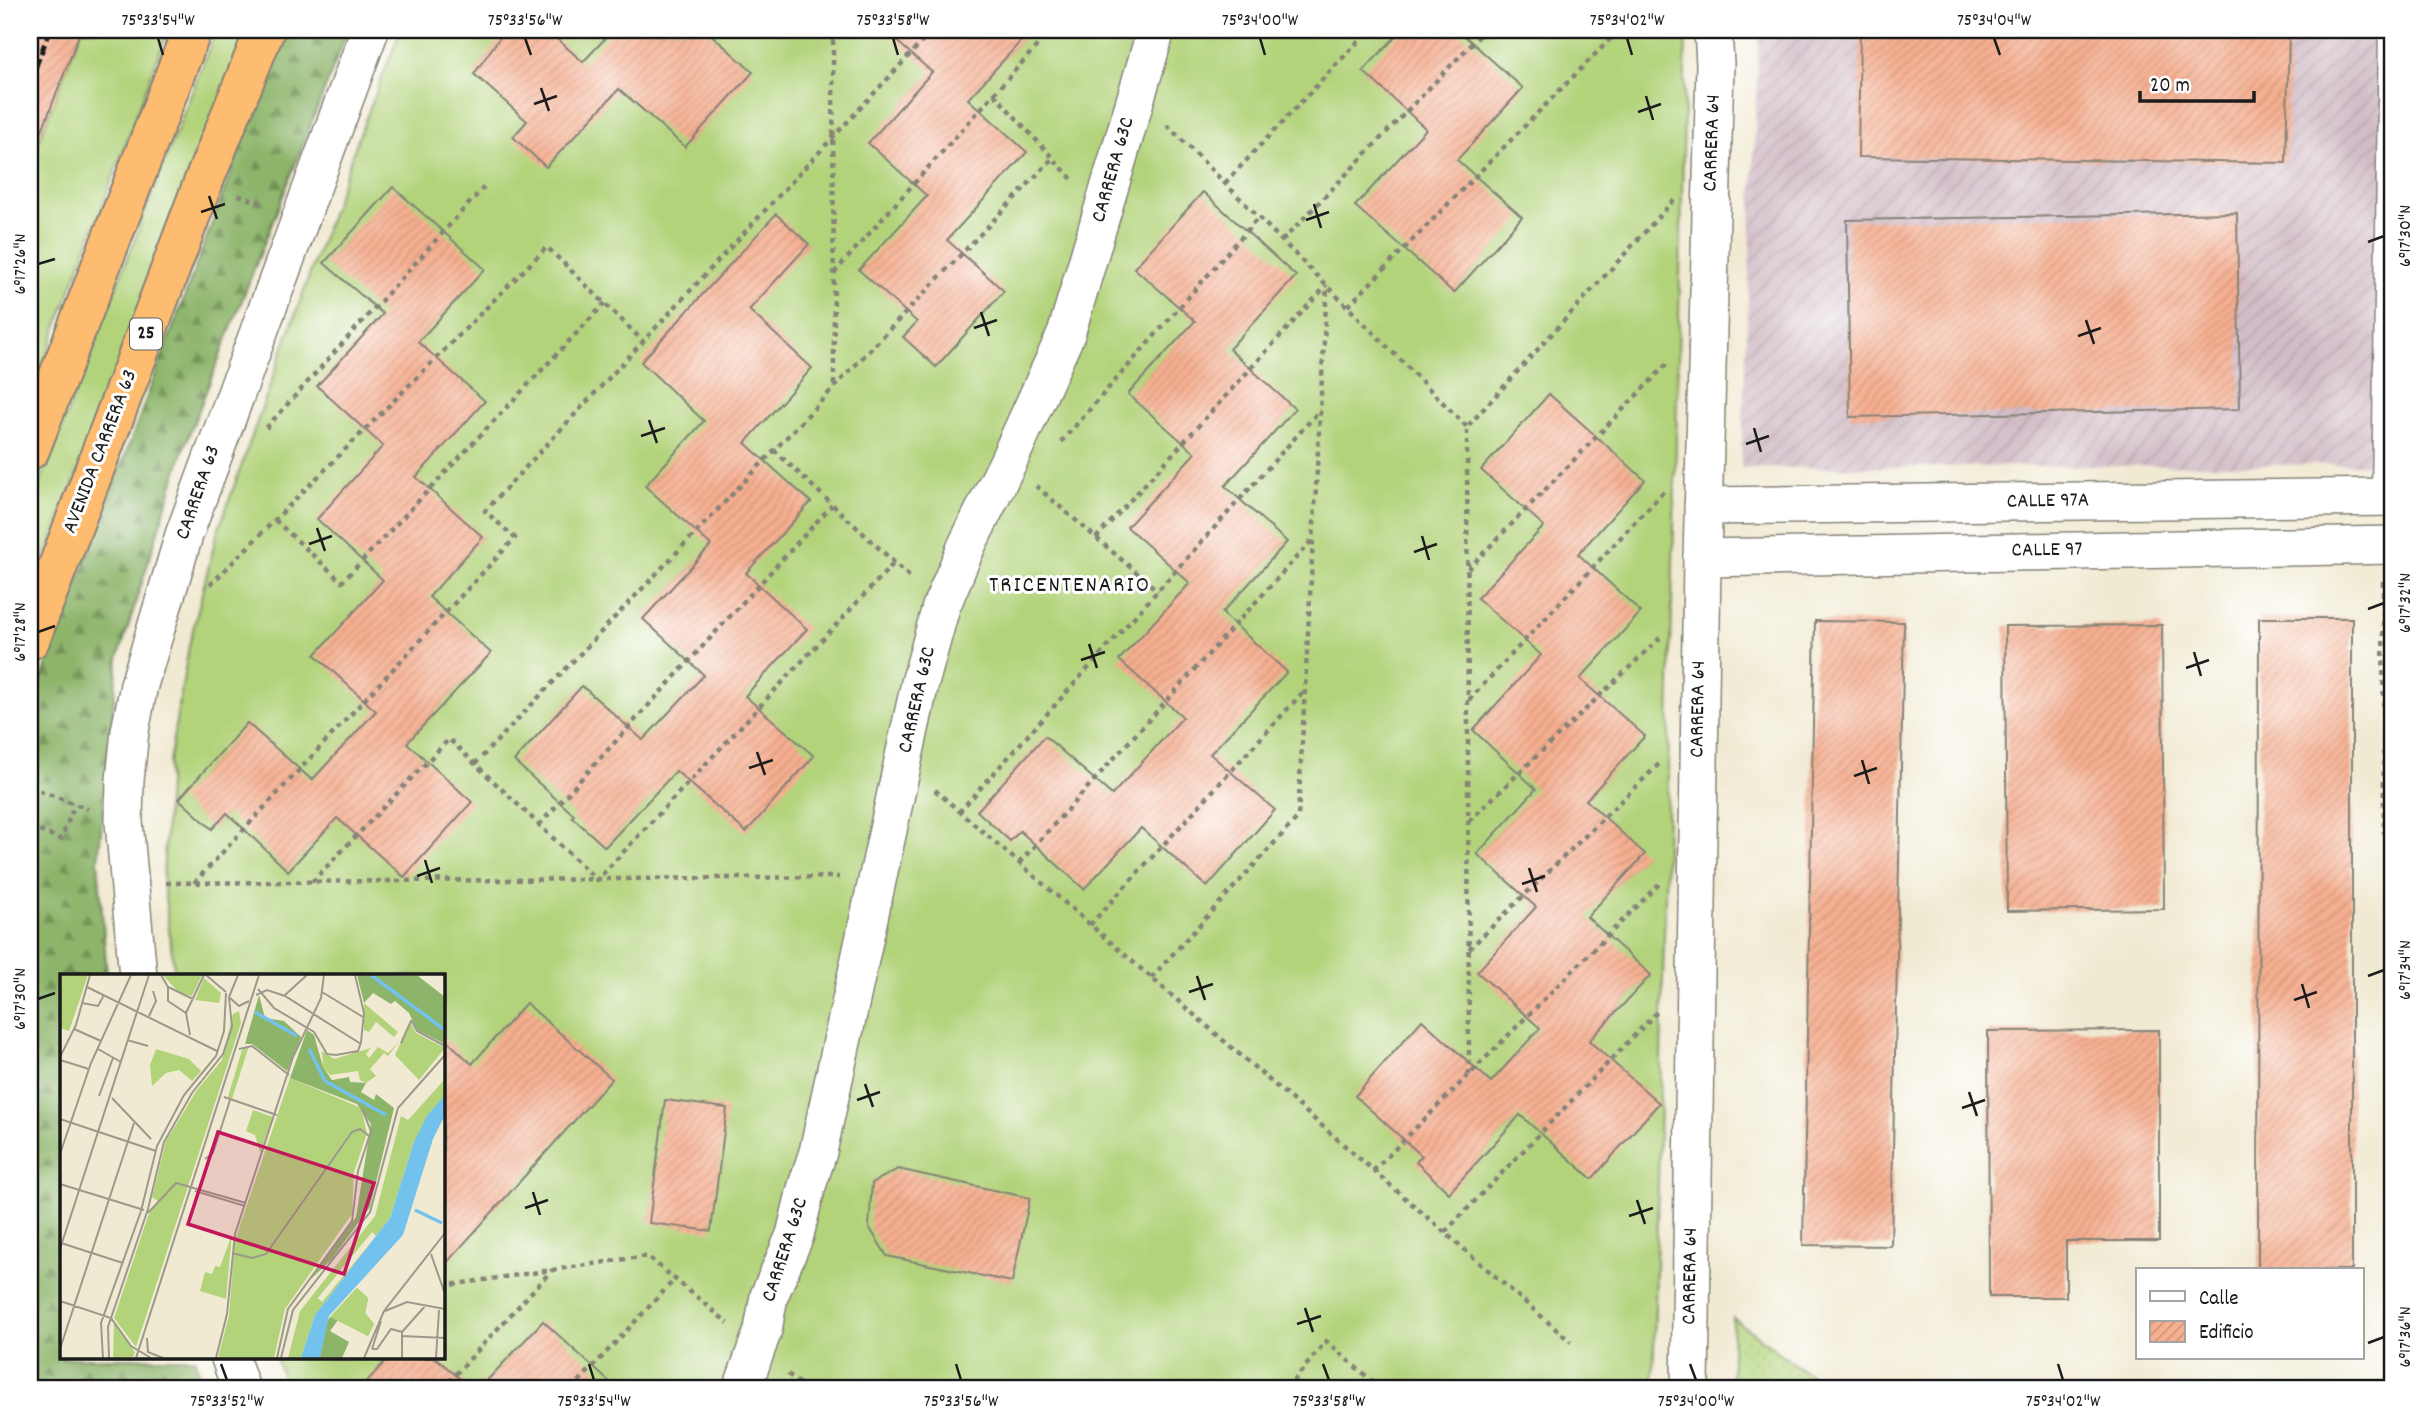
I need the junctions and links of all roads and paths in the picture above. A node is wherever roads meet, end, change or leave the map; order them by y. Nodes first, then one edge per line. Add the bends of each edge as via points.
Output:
1 (192, 30) edge
2 (265, 30) edge
3 (370, 30) edge
4 (833, 30) edge
5 (933, 30) edge
6 (1051, 30) edge
7 (1156, 30) edge
8 (1369, 30) edge
9 (1485, 30) edge
10 (1619, 30) edge
11 (1713, 30) edge
12 (2388, 30) edge
13 (994, 94) junction
14 (1137, 94) junction
15 (833, 135) junction
16 (1053, 158) junction
17 (1713, 158) junction
18 (204, 183) junction
19 (1225, 183) junction
20 (484, 187) dead end
21 (1102, 212) junction
22 (300, 217) junction
23 (1259, 217) junction
24 (1282, 241) junction
25 (833, 274) junction
26 (1327, 285) junction
27 (605, 303) junction
28 (1348, 306) junction
29 (1708, 322) junction
30 (643, 341) junction
31 (834, 388) junction
32 (1321, 410) junction
33 (1468, 427) junction
34 (260, 434) dead end
35 (1056, 448) dead end
36 (1704, 448) junction
37 (30, 450) edge
38 (774, 450) junction
39 (1008, 462) junction
40 (2387, 497) edge
41 (832, 505) junction
42 (1703, 506) junction
43 (275, 520) junction
44 (1096, 538) junction
45 (1313, 538) junction
46 (2388, 545) edge
47 (1702, 558) junction
48 (894, 563) junction
49 (1468, 570) junction
50 (208, 587) dead end
51 (1158, 591) junction
52 (1701, 598) junction
53 (2383, 598) junction
54 (2393, 598) edge
55 (941, 607) junction
56 (30, 640) edge
57 (1305, 691) junction
58 (1468, 701) junction
59 (1699, 725) junction
60 (903, 763) junction
61 (475, 764) junction
62 (30, 787) edge
63 (959, 812) junction
64 (1468, 822) junction
65 (539, 825) junction
66 (30, 827) edge
67 (2393, 832) edge
68 (1697, 845) junction
69 (1019, 863) junction
70 (879, 877) junction
71 (597, 880) junction
72 (312, 882) junction
73 (130, 883) junction
74 (194, 883) junction
75 (1090, 925) junction
76 (1469, 950) junction
77 (1695, 973) junction
78 (138, 974) edge
79 (1151, 978) junction
80 (1469, 1075) junction
81 (1373, 1171) junction
82 (1445, 1232) junction
83 (553, 1270) junction
84 (675, 1279) junction
85 (444, 1286) edge
86 (1571, 1342) dead end
87 (756, 1346) junction
88 (231, 1360) edge
89 (241, 1389) edge
90 (442, 1389) edge
91 (572, 1389) edge
92 (742, 1389) edge
93 (1287, 1389) edge
94 (1381, 1389) edge
95 (1690, 1389) edge
96 (1813, 1389) edge

1 - 37 highway
2 - 18 highway, AVENIDA CARRERA 63 / 25
3 - 22 street, CARRERA 63
4 - 15 path
5 - 15 path
6 - 13 path
7 - 14 street, CARRERA 63C
8 - 19 path
9 - 24 path
10 - 28 path
11 - 17 street, CARRERA 64
12 - 40 lane
13 - 16 path
13 - 25 path
14 - 19 path
14 - 21 street, CARRERA 63C
15 - 25 path
15 - 30 path
16 - 21 path
16 - 31 path
17 - 29 street, CARRERA 64
17 - 33 path
18 - 22 path
18 - 56 highway, AVENIDA CARRERA 63 / 25
19 - 23 path
20 - 34 path
21 - 39 street, CARRERA 63C via 1066,334
22 - 73 street, CARRERA 63 via 184,534 139,685 125,780
23 - 24 path
23 - 35 path
24 - 26 path
25 - 31 path
26 - 28 path
26 - 32 path
26 - 44 path
27 - 30 path
27 - 43 path via 547,247
27 - 43 path via 342,582
28 - 33 path
29 - 36 street, CARRERA 64
29 - 49 path
30 - 74 path via 485,511 515,538
31 - 38 path
32 - 45 path
32 - 51 path
33 - 49 path
36 - 42 street, CARRERA 64
36 - 58 path
38 - 41 path
38 - 61 path
39 - 44 path
39 - 55 street, CARRERA 63C
40 - 42 street, CALLE 97A
41 - 48 path
41 - 65 path
42 - 47 street, CARRERA 64
43 - 50 path
44 - 51 path
45 - 57 path
45 - 69 path
46 - 47 street, CALLE 97
46 - 53 path
47 - 52 street, CARRERA 64
48 - 55 path
48 - 71 path
49 - 58 path
51 - 63 path
52 - 59 street, CARRERA 64
52 - 64 path
53 - 54 path
53 - 67 path via 2384,832
55 - 60 street, CARRERA 63C
57 - 75 path
57 - 79 path via 1298,817
58 - 64 path
59 - 68 street, CARRERA 64
59 - 76 path
60 - 63 path
60 - 70 street, CARRERA 63C
61 - 65 path
61 - 72 path via 449,739
62 - 66 path via 75,804 61,839
63 - 69 path
64 - 76 path
65 - 71 path
68 - 77 street, CARRERA 64
68 - 80 path
69 - 75 path
70 - 71 path
70 - 87 street, CARRERA 63C via 818,1153
71 - 72 path
72 - 74 path
73 - 74 path
73 - 78 street, CARRERA 63
75 - 79 path
76 - 80 path
77 - 82 path
77 - 95 street, CARRERA 64
79 - 81 path
80 - 81 path
81 - 82 path
82 - 86 path
83 - 84 path via 648,1256
83 - 85 path
83 - 90 path
84 - 87 path
84 - 91 path
87 - 92 street, CARRERA 63C
88 - 89 street
93 - 94 path via 1326,1341
95 - 96 path

